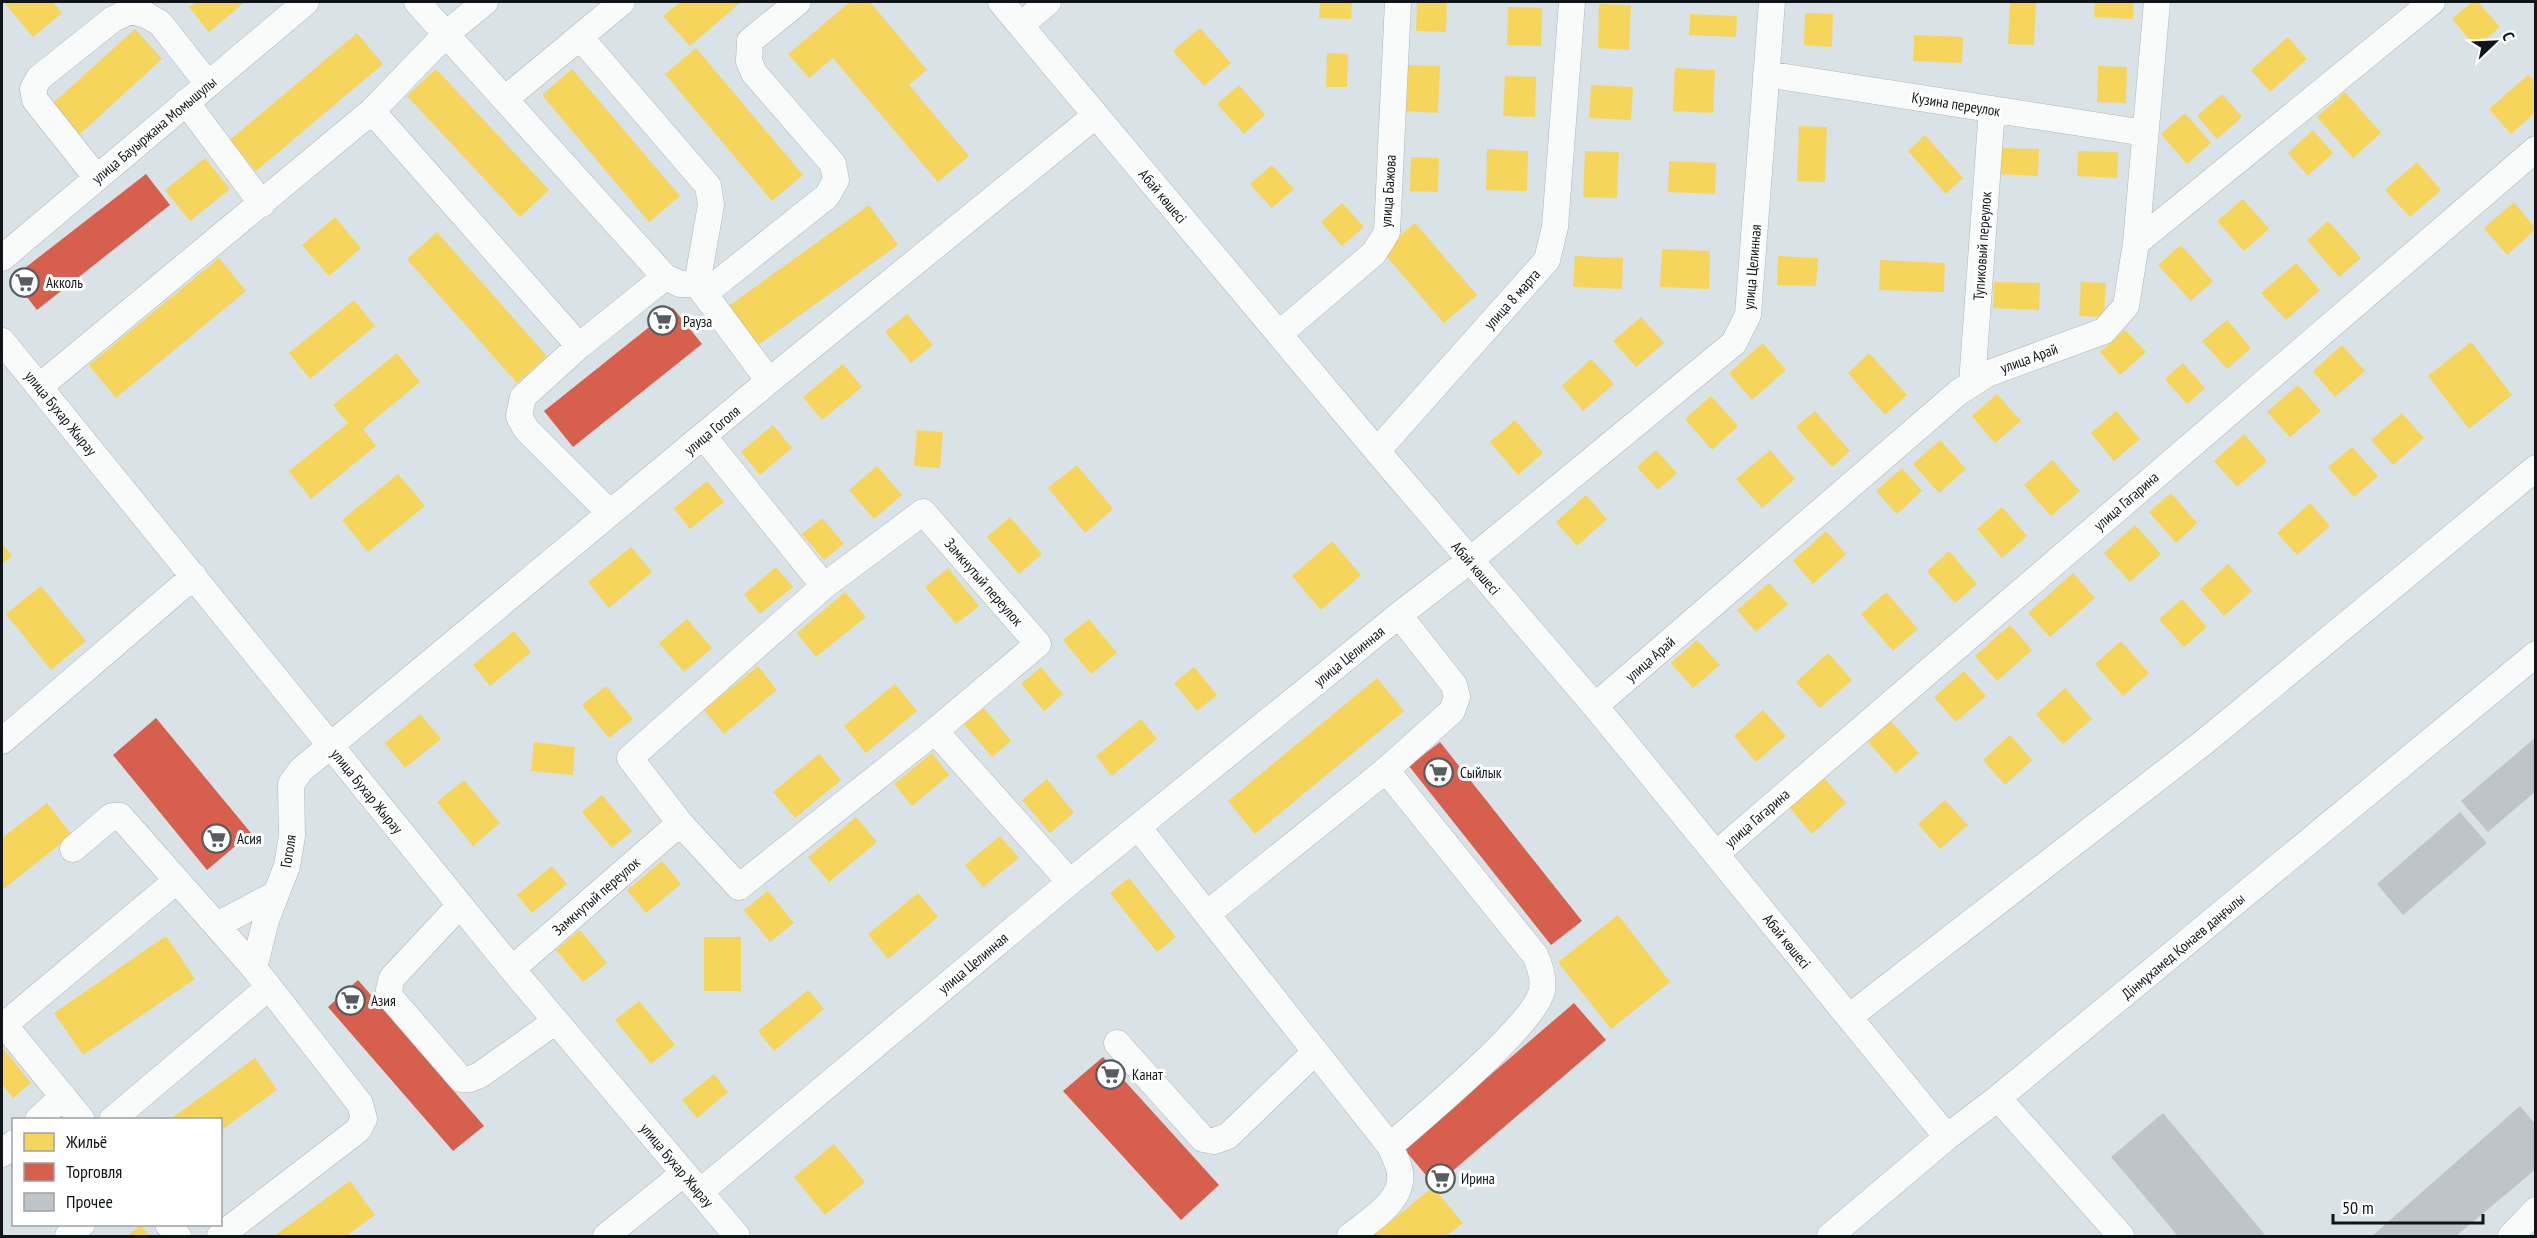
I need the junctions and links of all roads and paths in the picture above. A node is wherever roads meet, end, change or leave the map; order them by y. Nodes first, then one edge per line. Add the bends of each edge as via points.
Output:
1 (306, 2) edge
2 (417, 2) edge
3 (484, 2) edge
4 (622, 2) edge
5 (798, 2) edge
6 (1001, 2) edge
7 (1048, 2) edge
8 (1398, 2) edge
9 (1572, 2) edge
10 (1772, 2) edge
11 (2157, 2) edge
12 (2432, 2) edge
13 (1021, 25) junction
14 (446, 34) junction
15 (580, 37) junction
16 (1766, 74) junction
17 (208, 84) junction
18 (505, 99) junction
19 (186, 102) junction
20 (1992, 110) junction
21 (372, 111) junction
22 (1095, 116) junction
23 (2145, 133) junction
24 (2535, 149) edge
25 (97, 178) junction
26 (262, 204) junction
27 (2136, 243) junction
28 (2, 258) edge
29 (665, 277) junction
30 (701, 289) junction
31 (1279, 334) junction
32 (2, 341) edge
33 (579, 346) junction
34 (769, 381) junction
35 (1972, 383) junction
36 (39, 387) junction
37 (704, 437) junction
38 (1377, 451) junction
39 (2535, 468) edge
40 (610, 513) junction
41 (1469, 561) junction
42 (194, 576) junction
43 (824, 586) junction
44 (1399, 615) junction
45 (2535, 654) edge
46 (1595, 706) junction
47 (935, 731) junction
48 (2, 741) edge
49 (330, 745) junction
50 (1386, 770) junction
51 (680, 823) junction
52 (1138, 826) junction
53 (73, 849) dead end
54 (1716, 854) junction
55 (176, 881) junction
56 (1070, 882) junction
57 (276, 894) junction
58 (460, 905) junction
59 (1207, 914) junction
60 (217, 926) junction
61 (512, 969) junction
62 (261, 978) junction
63 (1849, 1017) junction
64 (556, 1021) junction
65 (3, 1024) edge
66 (1117, 1043) dead end
67 (1315, 1052) junction
68 (63, 1096) junction
69 (1998, 1098) junction
70 (39, 1118) edge
71 (81, 1118) edge
72 (113, 1118) edge
73 (1947, 1137) junction
74 (1390, 1146) junction
75 (692, 1183) junction
76 (2535, 1210) edge
77 (80, 1226) edge
78 (68, 1236) edge
79 (220, 1236) edge
80 (606, 1236) edge
81 (737, 1236) edge
82 (1350, 1236) edge
83 (1830, 1236) edge
84 (2121, 1236) edge
85 (2511, 1236) edge

1 - 17 street, улица Бауыржана Момышулы
2 - 14 street
3 - 14 street
4 - 15 street
5 - 30 street via 750,41 748,61 754,73 833,164 836,180 827,196
6 - 13 street, Абай көшесі
7 - 13 street
8 - 31 street, улица Бажова via 1387,232 1374,253
9 - 38 street, улица 8 марта via 1555,227 1547,260
10 - 16 street, улица Целинная
11 - 23 street, улица Арай
12 - 27 street
13 - 22 street, Абай көшесі
14 - 18 street
14 - 21 street
15 - 18 street
15 - 30 street via 708,186 711,205
16 - 20 street, Кузина переулок
16 - 41 street, улица Целинная via 1748,315 1734,343
17 - 19 street, улица Бауыржана Момышулы
17 - 25 street via 160,23 130,11 113,19 39,78 33,89 35,100
18 - 29 street
19 - 25 street, улица Бауыржана Момышулы
19 - 26 street
20 - 23 street, Кузина переулок
20 - 35 street, Тупиковый переулок
21 - 26 street
21 - 33 street
22 - 31 street, Абай көшесі
22 - 34 street, улица Гоголя
23 - 27 street, улица Арай
24 - 54 street, улица Гагарина
25 - 28 street, улица Бауыржана Момышулы
26 - 36 street
27 - 35 street, улица Арай via 2126,306 2104,331
29 - 30 street
29 - 33 street
30 - 34 street
31 - 38 street, Абай көшесі
32 - 36 street, улица Бухар Жырау
33 - 40 street via 523,397 519,416 526,429
34 - 37 street, улица Гоголя
35 - 46 street, улица Арай
36 - 42 street, улица Бухар Жырау
37 - 40 street, улица Гоголя
37 - 43 street
38 - 41 street, Абай көшесі
39 - 63 street via 2203,743
40 - 49 street, улица Гоголя
41 - 44 street, улица Целинная
41 - 46 street, Абай көшесі
42 - 48 street
42 - 49 street, улица Бухар Жырау
43 - 47 street, Замкнутый переулок via 922,512 1038,644
43 - 51 street, Замкнутый переулок via 630,758
44 - 50 street via 1454,685 1457,697 1452,711
44 - 52 street, улица Целинная
45 - 69 street, Дінмұхамед Қонаев даңғылы
46 - 54 street, Абай көшесі
47 - 51 street, Замкнутый переулок via 739,887
47 - 56 street
49 - 57 street, Гоголя via 291,784 292,836 287,866
49 - 58 street, улица Бухар Жырау
50 - 59 street
50 - 74 street via 1535,955 1541,970 1542,991 1535,1007 1514,1033
51 - 61 street, Замкнутый переулок
52 - 56 street, улица Целинная
52 - 59 street
53 - 55 street via 112,816 120,816
54 - 63 street, Абай көшесі
55 - 60 street
55 - 65 street
56 - 75 street, улица Целинная
57 - 60 street
57 - 62 street, Гоголя via 266,920
58 - 61 street, улица Бухар Жырау
58 - 64 street via 392,978 391,998 461,1079 480,1075
59 - 67 street
60 - 62 street
61 - 64 street, улица Бухар Жырау
62 - 72 street
62 - 79 street via 360,1104 364,1119 358,1130
63 - 73 street, Абай көшесі
64 - 75 street, улица Бухар Жырау
65 - 68 street
66 - 67 street via 1203,1138 1214,1141 1228,1136
67 - 74 street
68 - 70 street
68 - 71 street
69 - 73 street, Дінмұхамед Қонаев даңғылы
69 - 84 street
73 - 83 street, Дінмұхамед Қонаев даңғылы
74 - 82 street via 1400,1177 1395,1196
75 - 80 street, улица Целинная
75 - 81 street, улица Бухар Жырау
76 - 85 street
77 - 78 street

